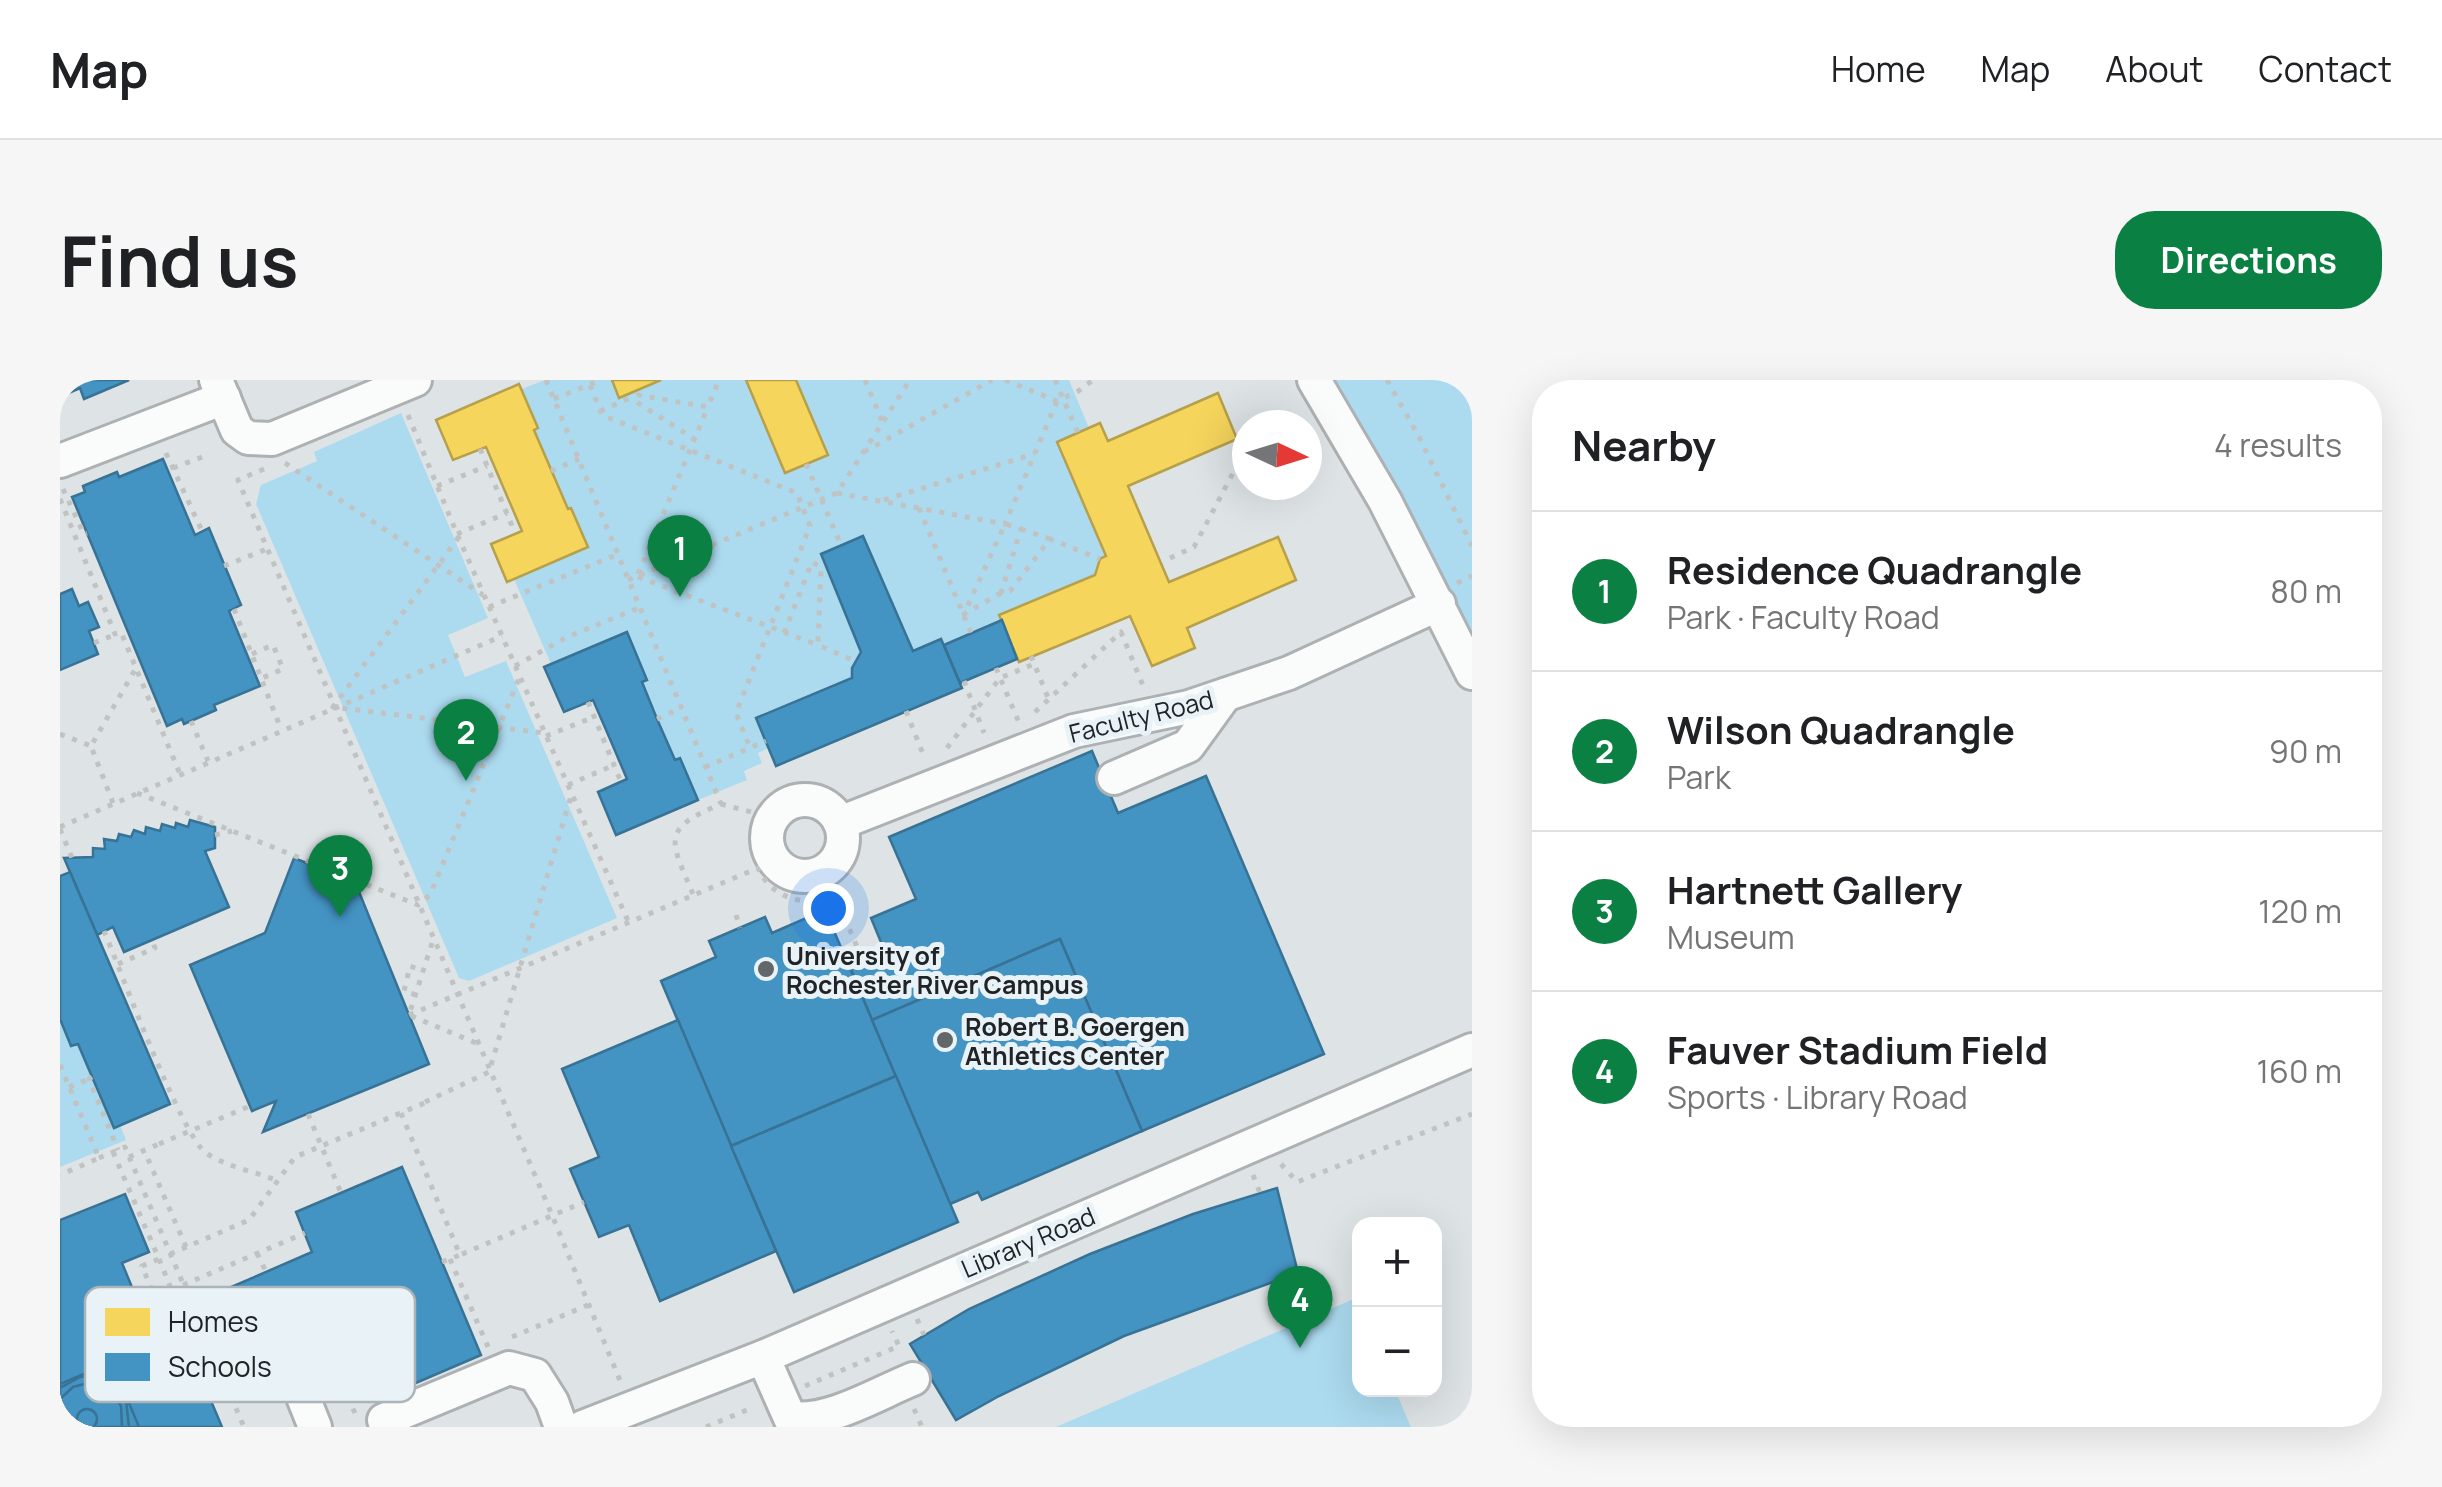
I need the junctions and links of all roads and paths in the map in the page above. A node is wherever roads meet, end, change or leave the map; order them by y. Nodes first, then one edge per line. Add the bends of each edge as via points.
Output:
1 (546, 380) edge
2 (601, 380) edge
3 (719, 380) edge
4 (865, 380) edge
5 (910, 380) edge
6 (992, 380) edge
7 (1006, 380) edge
8 (1055, 380) edge
9 (1094, 380) edge
10 (1314, 380) edge
11 (1387, 380) edge
12 (590, 384) junction
13 (220, 389) edge
14 (411, 395) edge
15 (638, 395) junction
16 (554, 399) junction
17 (1060, 399) junction
18 (708, 407) junction
19 (600, 411) junction
20 (882, 421) junction
21 (1078, 433) dead end
22 (696, 440) junction
23 (162, 446) dead end
24 (480, 449) dead end
25 (691, 452) junction
26 (861, 454) junction
27 (1034, 454) junction
28 (204, 456) dead end
29 (578, 459) junction
30 (282, 461) dead end
31 (806, 464) dead end
32 (487, 466) junction
33 (174, 468) junction
34 (551, 471) dead end
35 (61, 475) edge
36 (1232, 475) edge
37 (238, 480) dead end
38 (437, 486) junction
39 (837, 493) junction
40 (60, 499) edge
41 (822, 500) junction
42 (880, 501) junction
43 (803, 508) junction
44 (919, 508) junction
45 (507, 513) junction
46 (1005, 524) junction
47 (1020, 529) junction
48 (202, 531) dead end
49 (87, 533) dead end
50 (516, 534) dead end
51 (458, 536) junction
52 (1050, 539) junction
53 (841, 545) dead end
54 (1472, 546) edge
55 (267, 549) junction
56 (618, 554) junction
57 (1170, 558) dead end
58 (1100, 559) dead end
59 (438, 565) junction
60 (224, 566) dead end
61 (637, 577) junction
62 (628, 580) junction
63 (1001, 593) junction
64 (485, 596) junction
65 (1439, 604) junction
66 (489, 607) junction
67 (640, 608) junction
68 (234, 609) dead end
69 (964, 614) junction
70 (1117, 621) dead end
71 (770, 628) junction
72 (121, 632) junction
73 (1121, 632) junction
74 (784, 633) junction
75 (971, 633) dead end
76 (502, 636) junction
77 (94, 643) dead end
78 (818, 645) junction
79 (252, 654) junction
80 (1031, 656) dead end
81 (855, 660) dead end
82 (1034, 664) junction
83 (515, 666) junction
84 (136, 668) junction
85 (996, 668) dead end
86 (1472, 672) edge
87 (520, 676) junction
88 (262, 678) junction
89 (1000, 678) junction
90 (964, 681) dead end
91 (1225, 695) junction
92 (1049, 700) junction
93 (1149, 700) dead end
94 (588, 702) dead end
95 (333, 706) junction
96 (682, 708) junction
97 (906, 711) dead end
98 (975, 712) junction
99 (594, 717) junction
100 (657, 719) dead end
101 (1018, 719) junction
102 (191, 721) dead end
103 (499, 728) junction
104 (282, 729) junction
105 (984, 733) dead end
106 (1024, 733) dead end
107 (60, 734) edge
108 (546, 735) junction
109 (766, 742) dead end
110 (90, 746) junction
111 (750, 748) junction
112 (941, 756) dead end
113 (208, 762) junction
114 (614, 765) junction
115 (706, 767) junction
116 (930, 770) dead end
117 (180, 774) junction
118 (1114, 778) dead end
119 (621, 782) dead end
120 (568, 785) junction
121 (137, 793) junction
122 (572, 793) junction
123 (113, 803) junction
124 (721, 804) junction
125 (755, 813) dead end
126 (840, 823) dead end
127 (60, 828) edge
128 (232, 830) junction
129 (215, 835) dead end
130 (72, 858) dead end
131 (693, 894) junction
132 (418, 905) junction
133 (736, 915) dead end
134 (628, 922) junction
135 (740, 928) dead end
136 (104, 932) dead end
137 (152, 940) dead end
138 (433, 940) junction
139 (861, 956) dead end
140 (118, 964) junction
141 (518, 970) junction
142 (423, 971) junction
143 (416, 995) junction
144 (457, 996) junction
145 (409, 1015) junction
146 (478, 1044) junction
147 (1472, 1050) edge
148 (60, 1065) edge
149 (490, 1072) junction
150 (70, 1088) junction
151 (250, 1106) dead end
152 (401, 1113) junction
153 (308, 1114) dead end
154 (1472, 1114) edge
155 (322, 1146) junction
156 (116, 1151) junction
157 (100, 1158) junction
158 (129, 1158) junction
159 (148, 1158) dead end
160 (1279, 1161) dead end
161 (1252, 1172) dead end
162 (60, 1175) edge
163 (278, 1180) junction
164 (341, 1192) dead end
165 (1260, 1192) dead end
166 (584, 1202) dead end
167 (552, 1215) junction
168 (304, 1233) dead end
169 (186, 1247) junction
170 (258, 1253) junction
171 (170, 1254) junction
172 (460, 1255) junction
173 (159, 1259) junction
174 (450, 1259) junction
175 (442, 1262) dead end
176 (266, 1272) dead end
177 (183, 1284) junction
178 (151, 1287) edge
179 (170, 1287) edge
180 (184, 1287) edge
181 (588, 1305) junction
182 (916, 1316) dead end
183 (924, 1336) dead end
184 (763, 1356) junction
185 (913, 1379) dead end
186 (627, 1398) junction
187 (233, 1402) edge
188 (351, 1402) edge
189 (415, 1402) edge
190 (415, 1402) edge
191 (781, 1415) edge
192 (370, 1418) joint
193 (244, 1427) edge
194 (561, 1427) edge
195 (583, 1427) edge
196 (706, 1427) edge

1 - 16 path
2 - 12 path
3 - 18 path
4 - 20 path
5 - 20 path
6 - 26 path
7 - 17 path
8 - 17 path
9 - 17 path
10 - 65 street
11 - 54 path
12 - 16 path
12 - 19 path
13 - 14 street via 237,430 248,438 272,439
13 - 35 street
14 - 38 path
15 - 18 path
15 - 19 path
15 - 22 path via 635,401
16 - 29 path
17 - 21 path
17 - 27 path
18 - 22 path
19 - 25 path
20 - 26 path
22 - 25 path
23 - 33 path
24 - 32 path
25 - 43 path via 797,493
25 - 61 path
26 - 39 path
27 - 42 path
27 - 46 path
28 - 33 path
29 - 34 path
29 - 56 path
30 - 59 path
31 - 41 path
32 - 38 path
32 - 45 path
33 - 48 path
35 - 49 path
36 - 57 path via 1194,547
37 - 55 path
38 - 51 path
39 - 41 path
39 - 42 path
40 - 72 path via 115,634
41 - 43 path
41 - 53 path
42 - 44 path
43 - 61 path
43 - 71 path via 810,526
44 - 46 path
44 - 69 path
45 - 50 path
45 - 51 path
46 - 47 path
46 - 69 path
47 - 52 path
47 - 63 path
51 - 59 path
51 - 64 path
52 - 58 path
52 - 63 path
55 - 60 path
55 - 95 path
56 - 62 path
56 - 66 path
59 - 64 path
59 - 95 path
61 - 62 path
61 - 71 path
62 - 67 path
63 - 69 path
64 - 66 path
65 - 86 street
65 - 91 street, Faculty Road
66 - 76 path
67 - 83 path
67 - 96 path
68 - 79 path
69 - 75 path
70 - 73 path
71 - 74 path
71 - 111 path via 736,713
72 - 77 path
72 - 84 path
73 - 92 path
73 - 93 path
74 - 78 path
74 - 78 path via 812,562 821,567
76 - 83 path
76 - 95 path
78 - 81 path
79 - 88 path
79 - 88 path via 273,645 283,669
80 - 82 path
82 - 89 path
82 - 92 path
83 - 87 path
84 - 110 path
84 - 117 path
85 - 89 path
87 - 103 path
87 - 108 path
88 - 104 path
89 - 98 path
89 - 101 path
90 - 98 path
91 - 118 street via 1188,746
91 - 126 street, Faculty Road via 1074,730
92 - 101 path
94 - 99 path
95 - 103 path
95 - 104 path
95 - 132 path
96 - 100 path
96 - 115 path
97 - 116 path
98 - 105 path
98 - 112 path
99 - 108 path
99 - 114 path
101 - 106 path
102 - 113 path
103 - 108 path
103 - 132 path via 430,895
104 - 113 path
107 - 110 path
108 - 120 path
109 - 111 path
110 - 123 path
111 - 115 path
113 - 117 path
114 - 119 path
114 - 120 path
115 - 124 path
117 - 121 path
120 - 122 path
121 - 123 path
121 - 128 path
122 - 134 path
122 - 141 path
123 - 127 path
124 - 125 path
124 - 131 path via 677,828 678,858
127 - 130 path
128 - 129 path
128 - 132 path
131 - 134 path
131 - 139 path via 758,868 764,882 784,896 822,902 835,896
132 - 138 path
133 - 135 path
134 - 141 path
136 - 140 path
137 - 140 path via 155,948
138 - 142 path
138 - 144 path
140 - 163 path via 154,1059 202,1150
141 - 144 path
141 - 149 path
142 - 143 path
142 - 143 path via 410,966 404,990
143 - 145 path
144 - 145 path
144 - 146 path
145 - 146 path
146 - 149 path
147 - 184 street, Library Road
148 - 150 path
149 - 152 path
149 - 167 path
150 - 156 path via 90,1078
150 - 157 path
151 - 158 path, bridge
152 - 155 path
152 - 172 path
153 - 155 path
154 - 160 path via 1296,1182
155 - 163 path via 295,1157
155 - 164 path
156 - 157 path
156 - 158 path via 125,1147
156 - 173 path
157 - 162 path
158 - 171 path
159 - 169 path
161 - 165 path
163 - 169 path via 249,1220
166 - 167 path
167 - 172 path
167 - 181 path
168 - 170 path
169 - 171 path
170 - 176 path
170 - 177 path
171 - 177 path
172 - 174 path
173 - 178 path via 142,1266
173 - 179 path
174 - 175 path
174 - 181 path via 487,1348
177 - 180 path
181 - 186 path
182 - 183 path
184 - 186 street, Library Road via 688,1388
184 - 191 street
185 - 191 street via 827,1414 803,1420
186 - 195 street, Library Road
187 - 193 path
188 - 192 path
189 - 194 street via 510,1368 535,1376
190 - 192 street
191 - 196 path

